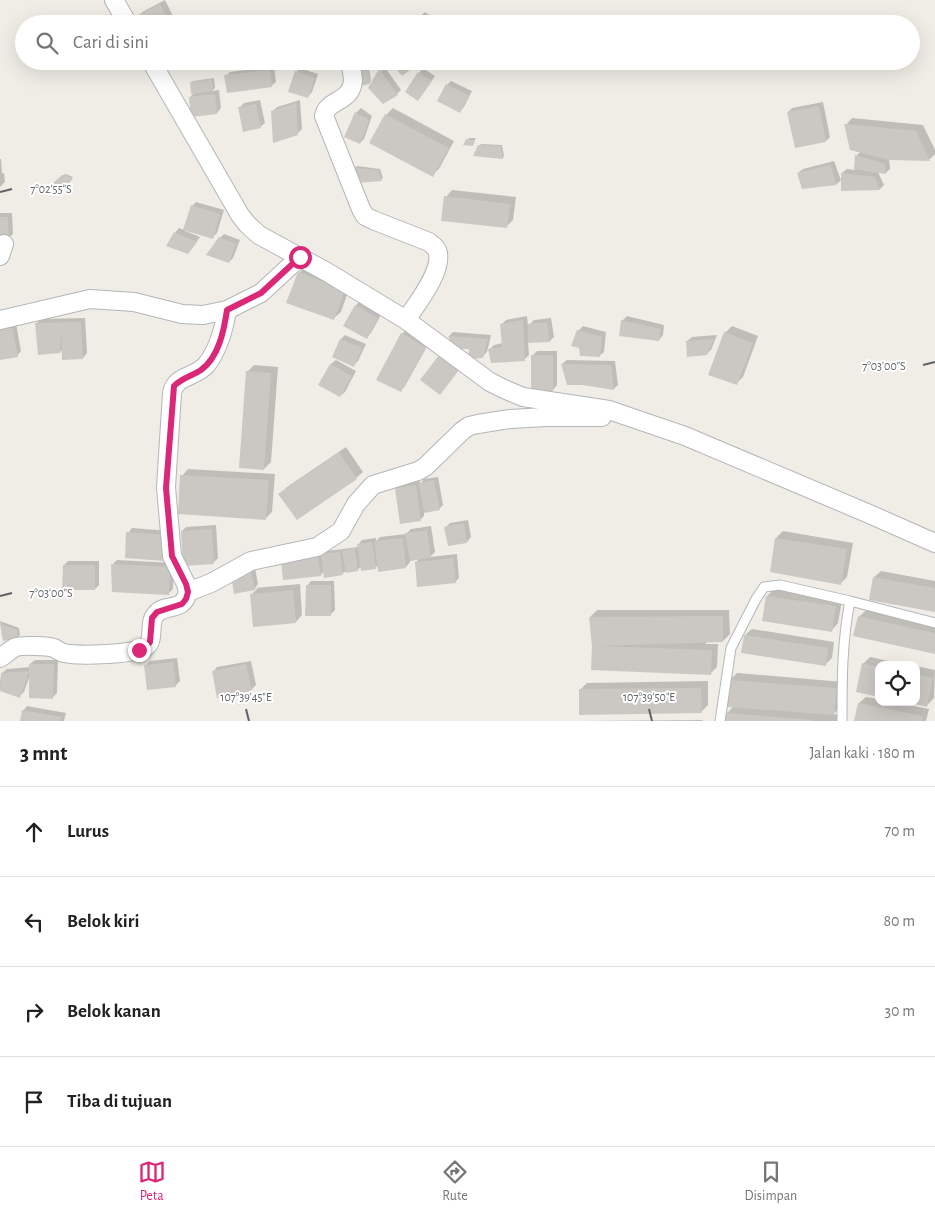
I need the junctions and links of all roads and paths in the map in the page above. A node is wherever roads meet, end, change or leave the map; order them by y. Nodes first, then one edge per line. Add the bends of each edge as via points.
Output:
1 (114, 0) edge
2 (123, 15) edge
3 (156, 70) edge
4 (352, 70) edge
5 (300, 257) junction
6 (227, 310) junction
7 (0, 320) edge
8 (406, 320) junction
9 (609, 410) junction
10 (935, 543) edge
11 (188, 592) junction
12 (850, 601) junction
13 (935, 623) edge
14 (0, 658) edge
15 (720, 721) edge
16 (842, 721) edge

1 - 2 street
3 - 5 street via 240,215 259,235
4 - 8 street via 352,88 347,96 325,110 324,116 360,209 365,216 429,242 436,248 438,261 434,277
5 - 6 street via 261,293
5 - 8 street
6 - 7 street via 182,314 134,302 90,299
6 - 11 street via 216,350 206,366 179,381 172,393 166,488 172,556
8 - 9 street via 504,389 523,397
9 - 10 street via 685,436
9 - 11 street via 607,415 599,418 510,419 469,426 425,467 373,485 356,504 341,531 317,547 251,562
11 - 14 street via 182,604 157,612 152,618 150,642 139,650 68,654 48,647 16,647
12 - 13 lane
12 - 15 lane via 780,585 764,587 731,648
12 - 16 lane via 844,627

